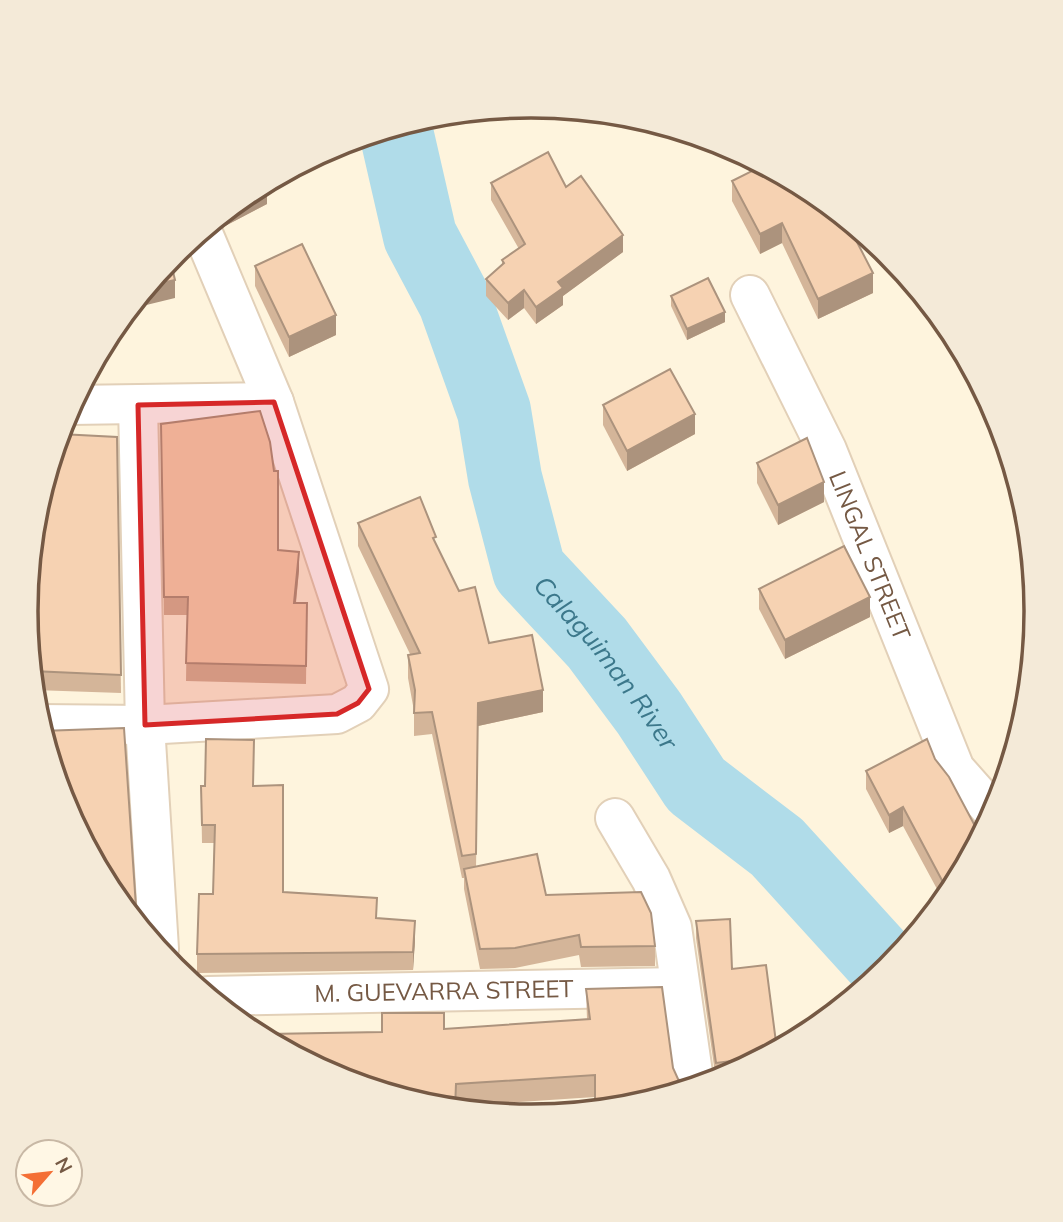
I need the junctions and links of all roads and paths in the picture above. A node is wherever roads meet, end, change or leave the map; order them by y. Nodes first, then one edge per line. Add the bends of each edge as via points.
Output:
1 (206, 240) edge
2 (750, 295) dead end
3 (274, 402) junction
4 (84, 405) edge
5 (138, 405) junction
6 (52, 724) edge
7 (145, 725) junction
8 (985, 803) edge
9 (615, 818) dead end
10 (158, 932) edge
11 (680, 987) junction
12 (223, 996) edge
13 (693, 1077) edge

1 - 3 street
2 - 8 street, LINGAL STREET via 827,450 955,769
3 - 5 street
3 - 7 street via 369,689 358,703 337,714
4 - 5 street
5 - 7 street
6 - 7 street
7 - 10 street
9 - 11 street via 651,878 672,927
11 - 12 street, M. GUEVARRA STREET
11 - 13 street

